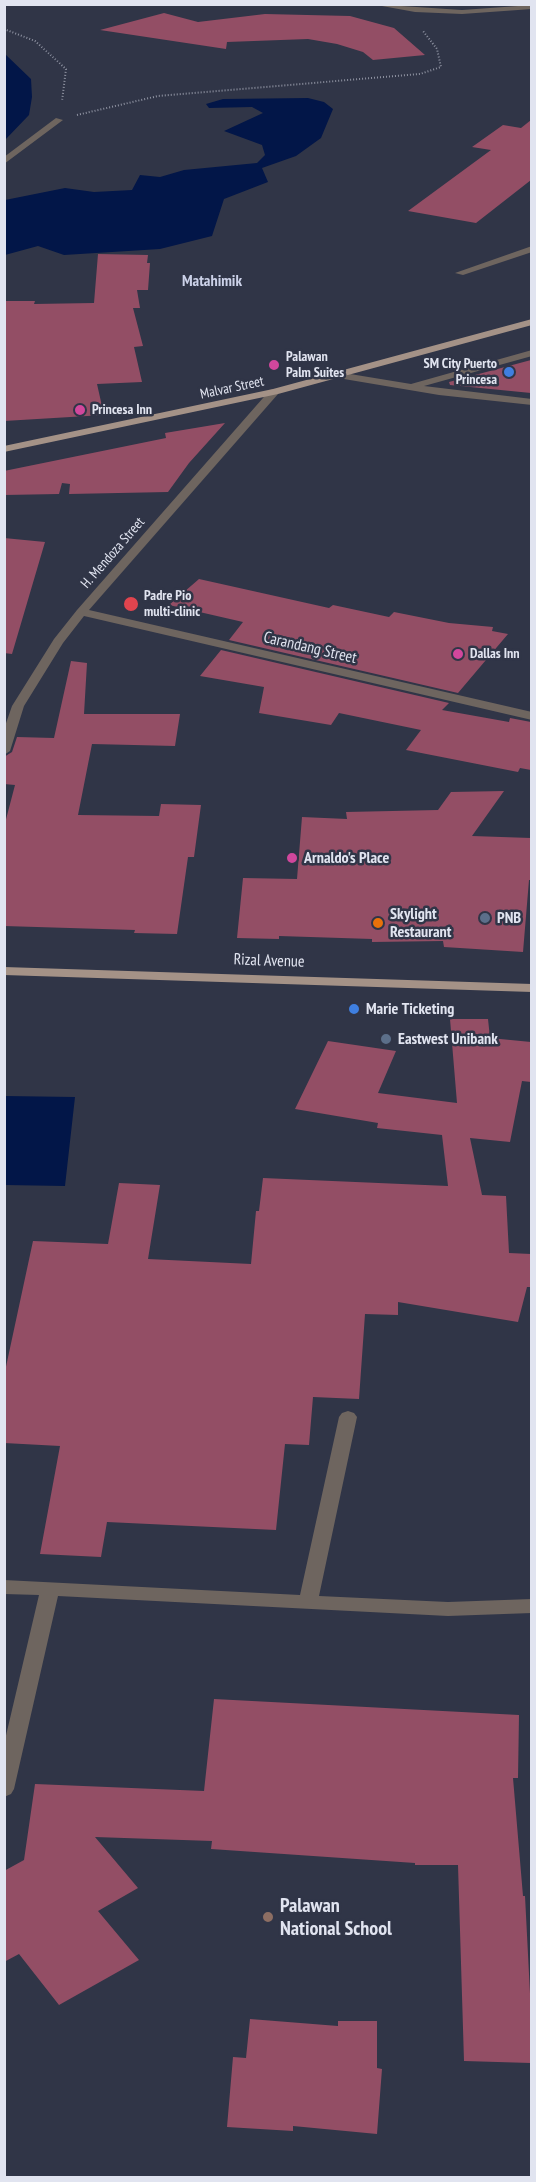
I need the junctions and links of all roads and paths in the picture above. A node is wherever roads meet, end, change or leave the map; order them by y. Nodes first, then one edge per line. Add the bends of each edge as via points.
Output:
1 (375, 4) edge
2 (531, 7) edge
3 (429, 11) junction
4 (4, 29) edge
5 (59, 120) junction
6 (4, 162) edge
7 (531, 249) edge
8 (460, 273) dead end
9 (531, 322) edge
10 (531, 353) edge
11 (338, 375) junction
12 (409, 387) junction
13 (274, 392) junction
14 (531, 402) edge
15 (4, 448) edge
16 (81, 612) junction
17 (531, 716) edge
18 (4, 751) edge
19 (4, 971) edge
20 (531, 988) edge
21 (348, 1417) dead end
22 (4, 1587) edge
23 (50, 1588) junction
24 (308, 1602) junction
25 (531, 1606) edge
26 (4, 1789) edge

1 - 3 street
2 - 3 street
3 - 5 path via 419,27 437,49 441,67 420,74 158,96
4 - 5 path via 35,41 66,69
5 - 6 street
7 - 8 street
9 - 11 main road, Malvar Street
10 - 12 street
11 - 12 street
11 - 13 main road, Malvar Street
12 - 14 street
13 - 15 main road, Malvar Street
13 - 16 street, H. Mendoza Street
16 - 17 street, Carandang Street
16 - 18 street, H. Mendoza Street via 37,672 18,706
19 - 20 main road, Rizal Avenue
21 - 24 street
22 - 23 street
23 - 24 street
23 - 26 street
24 - 25 street via 448,1609

